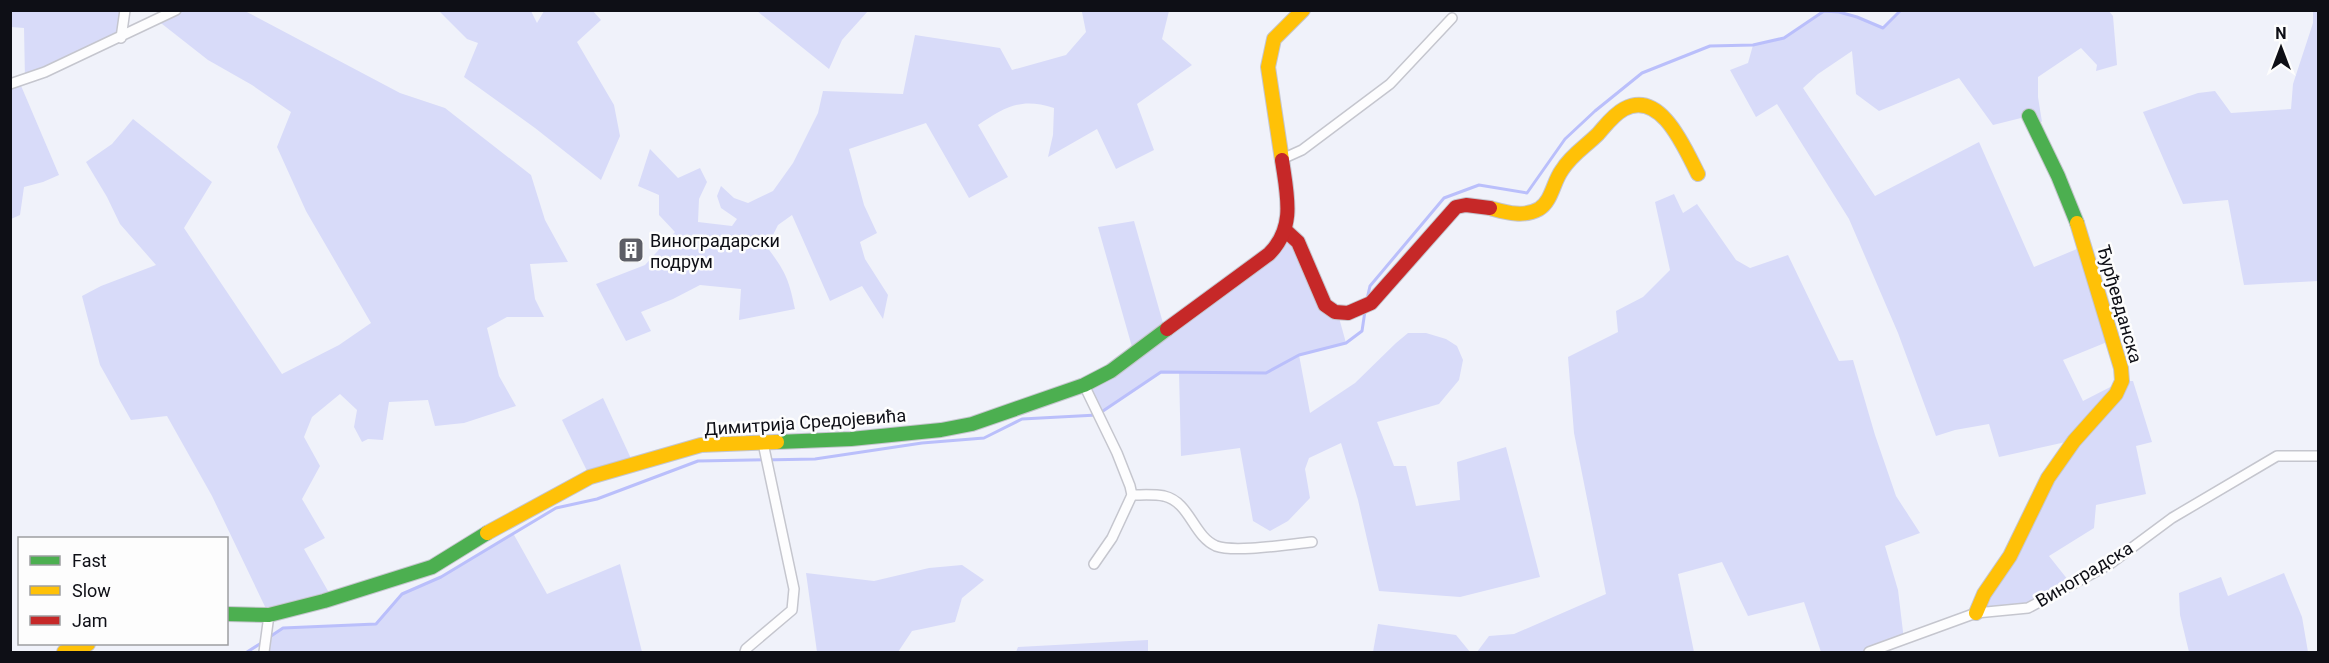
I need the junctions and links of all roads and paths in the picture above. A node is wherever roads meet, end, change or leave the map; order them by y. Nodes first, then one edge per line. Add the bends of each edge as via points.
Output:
1 (125, 10) edge
2 (176, 10) edge
3 (1303, 10) edge
4 (1452, 18) dead end
5 (121, 38) junction
6 (10, 84) edge
7 (2029, 116) dead end
8 (1282, 159) junction
9 (1698, 174) dead end
10 (1286, 231) junction
11 (1084, 385) junction
12 (763, 443) junction
13 (2319, 456) edge
14 (1132, 495) junction
15 (1312, 542) dead end
16 (1094, 564) dead end
17 (1976, 613) junction
18 (228, 614) edge
19 (269, 615) junction
20 (85, 645) edge
21 (64, 652) edge
22 (264, 652) edge
23 (745, 652) edge
24 (1869, 652) edge

1 - 5 street
2 - 5 street
3 - 8 street via 1274,39 1269,58 1268,77
4 - 8 street via 1390,84 1302,150
5 - 6 street
7 - 17 street, Ђурђевданска via 2077,223 2122,381 2116,394 2052,472
8 - 10 street via 1289,210
9 - 10 street via 1661,112 1647,104 1629,106 1566,164 1538,210 1521,214 1468,204 1456,207 1371,303 1344,313 1324,305 1298,242
10 - 11 street, Димитрија Средојевића via 1269,254 1111,371
11 - 12 street, Димитрија Средојевића via 972,424 941,430
11 - 14 street via 1118,453
12 - 19 street, Димитрија Средојевића via 701,445 590,477 432,567
12 - 23 street via 794,589 792,610
13 - 17 street, Виноградска via 2277,456 2172,518 2110,564 2028,608
14 - 15 street via 1172,498 1216,546
14 - 16 street via 1112,538
17 - 24 street, Виноградска
18 - 19 street, Димитрија Средојевића
19 - 22 street
20 - 21 street

